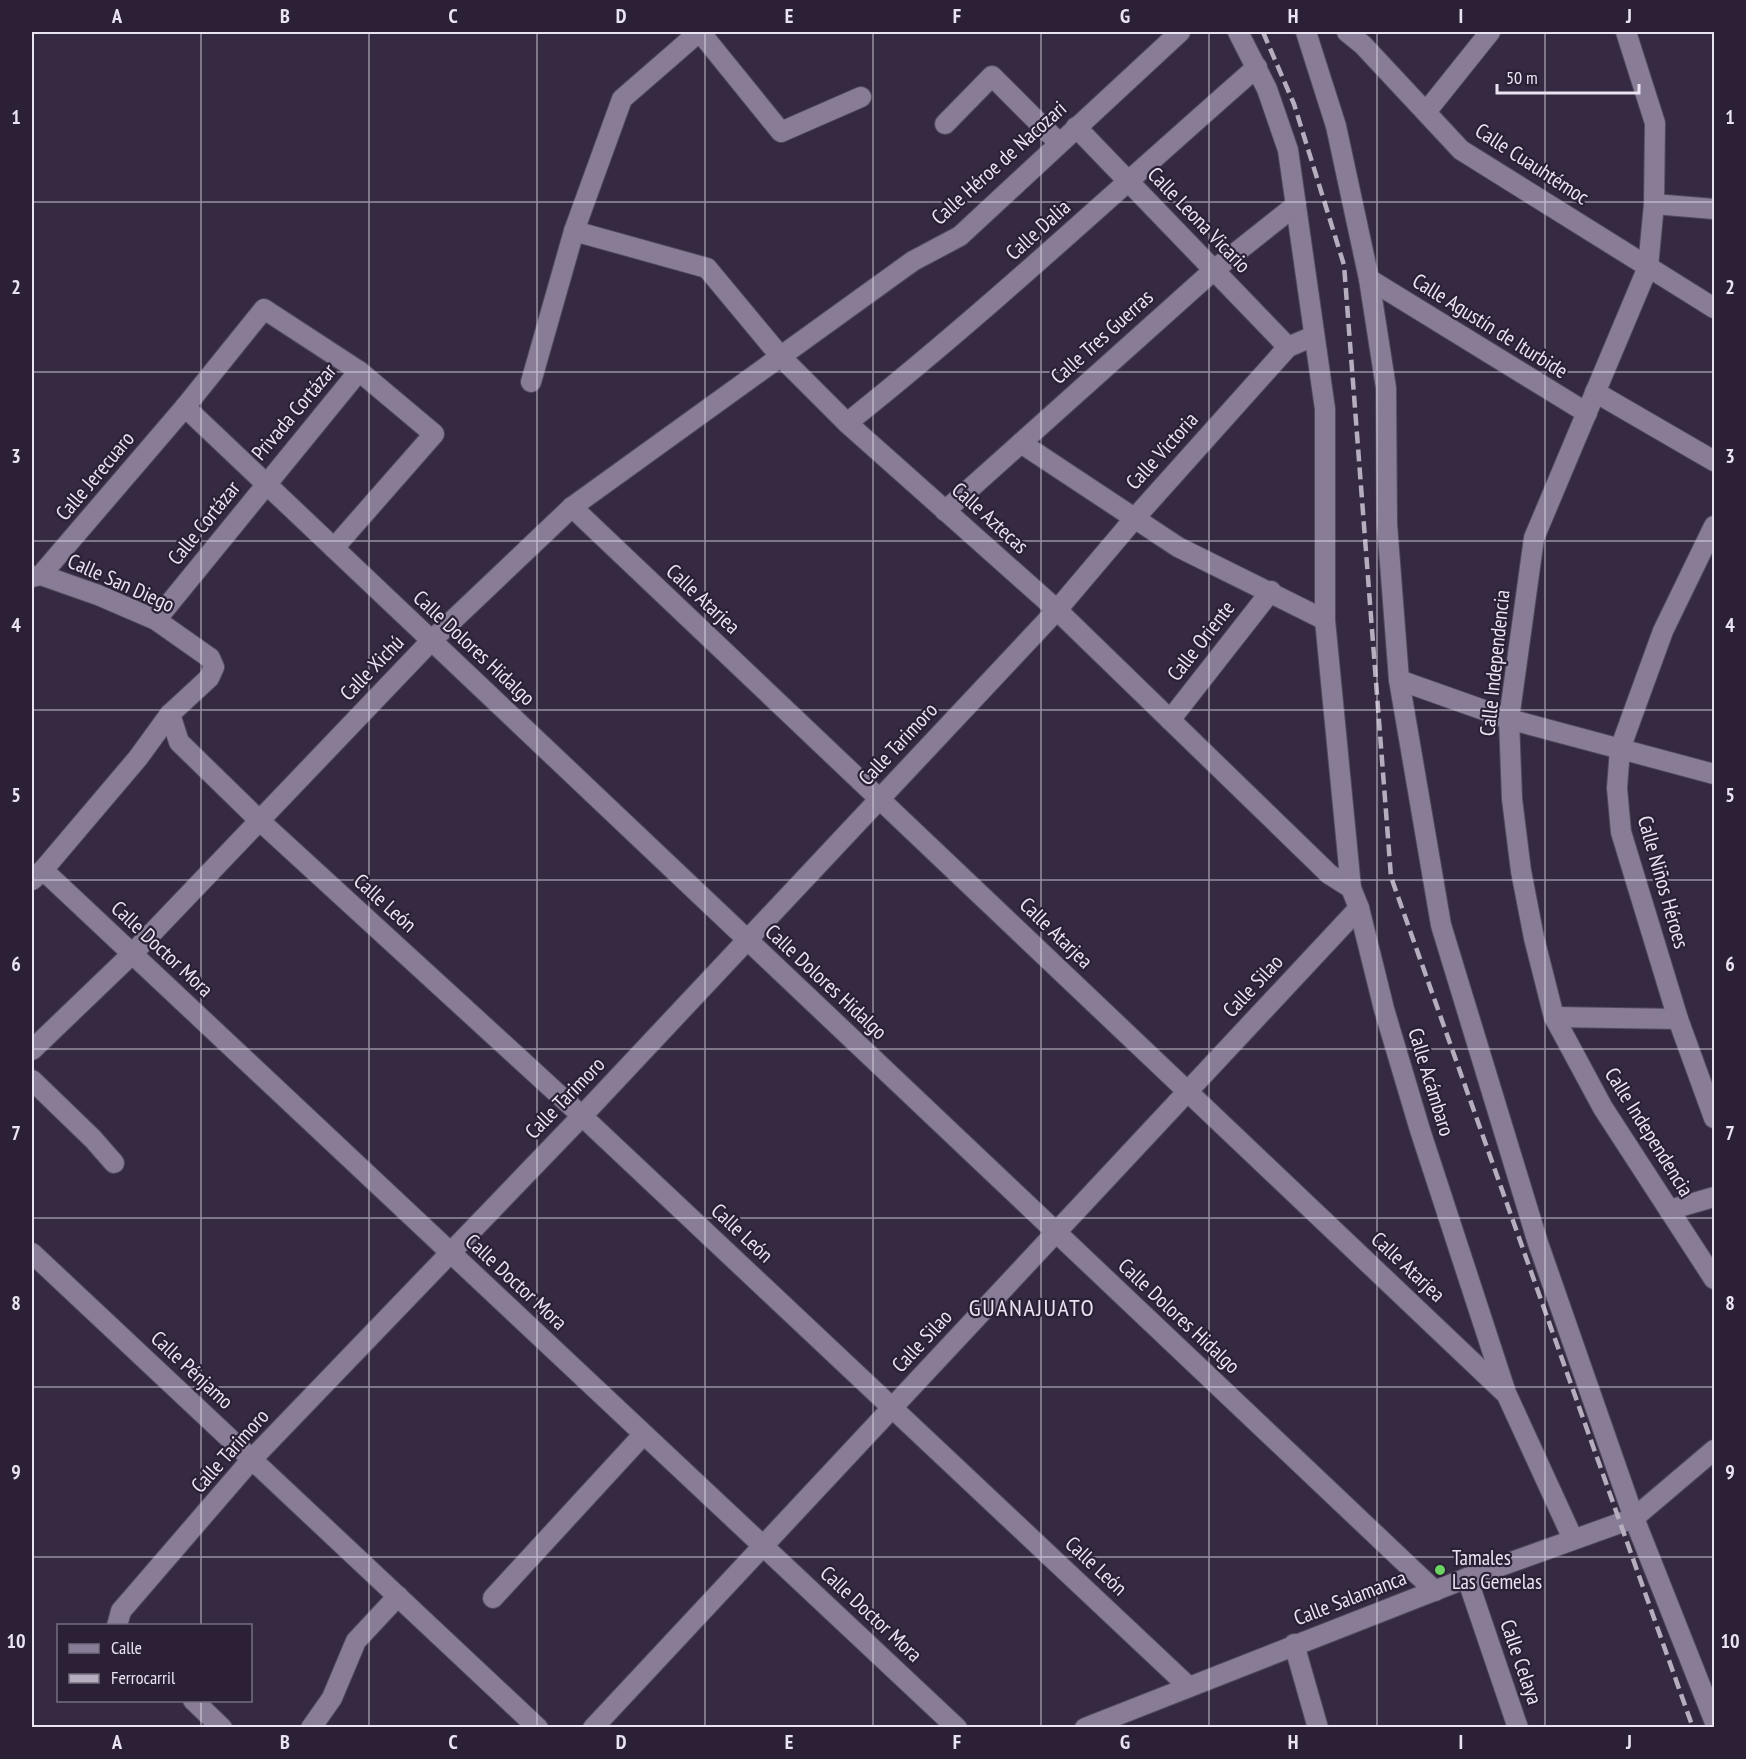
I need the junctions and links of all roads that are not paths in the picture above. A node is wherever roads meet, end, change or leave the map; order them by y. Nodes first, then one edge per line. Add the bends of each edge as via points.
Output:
1 (699, 32) edge
2 (1180, 32) edge
3 (1238, 32) edge
4 (1306, 32) edge
5 (1347, 32) edge
6 (1490, 32) edge
7 (1626, 32) edge
8 (1369, 38) edge
9 (1257, 67) junction
10 (861, 97) dead end
11 (1426, 112) junction
12 (945, 124) dead end
13 (1076, 127) junction
14 (1059, 143) junction
15 (1128, 180) junction
16 (1654, 204) junction
17 (1296, 205) junction
18 (1714, 209) edge
19 (574, 231) junction
20 (1648, 267) junction
21 (1214, 270) junction
22 (1369, 279) junction
23 (1714, 308) edge
24 (1314, 336) junction
25 (1288, 347) junction
26 (781, 357) junction
27 (359, 371) junction
28 (531, 382) dead end
29 (1595, 392) junction
30 (185, 407) junction
31 (1587, 413) junction
32 (847, 423) junction
33 (1021, 443) junction
34 (1714, 461) edge
35 (266, 484) junction
36 (572, 507) junction
37 (945, 511) junction
38 (1134, 519) junction
39 (1714, 526) edge
40 (334, 548) junction
41 (36, 576) edge
42 (1270, 591) junction
43 (1057, 610) junction
44 (156, 620) junction
45 (1325, 620) junction
46 (431, 641) junction
47 (1400, 680) junction
48 (170, 714) junction
49 (1509, 719) junction
50 (1170, 720) junction
51 (1620, 749) junction
52 (1714, 774) edge
53 (880, 799) junction
54 (259, 820) junction
55 (37, 875) edge
56 (1351, 888) junction
57 (1359, 908) junction
58 (747, 940) junction
59 (132, 954) junction
60 (1554, 1017) junction
61 (1678, 1019) junction
62 (32, 1050) edge
63 (32, 1080) edge
64 (1188, 1091) junction
65 (582, 1116) junction
66 (1714, 1118) edge
67 (114, 1163) dead end
68 (1714, 1197) edge
69 (1669, 1209) junction
70 (1056, 1232) junction
71 (32, 1252) edge
72 (450, 1252) junction
73 (1714, 1279) edge
74 (1506, 1394) junction
75 (892, 1407) junction
76 (643, 1435) junction
77 (1714, 1450) edge
78 (252, 1459) junction
79 (1634, 1518) junction
80 (1573, 1539) junction
81 (763, 1545) junction
82 (1467, 1578) junction
83 (1435, 1591) junction
84 (398, 1596) junction
85 (493, 1598) dead end
86 (117, 1624) edge
87 (1294, 1644) junction
88 (1708, 1680) edge
89 (1189, 1687) junction
90 (194, 1702) edge
91 (1113, 1716) junction
92 (1714, 1720) edge
93 (222, 1728) edge
94 (311, 1728) edge
95 (538, 1728) edge
96 (593, 1728) edge
97 (957, 1728) edge
98 (1085, 1728) edge
99 (1133, 1728) edge
100 (1318, 1728) edge
101 (1518, 1728) edge

1 - 10 street via 781,132
1 - 19 street via 622,99
2 - 13 street, Calle Héroe de Nacozari
3 - 9 street, Calle Acámbaro
4 - 22 street via 1336,126
5 - 8 street, Calle Cuauhtémoc
6 - 11 street
7 - 16 street, Calle Independencia via 1655,123
8 - 11 street, Calle Cuauhtémoc
9 - 15 street, Calle Dalia
9 - 17 street, Calle Acámbaro via 1288,150
11 - 20 street, Calle Cuauhtémoc via 1461,150
12 - 14 street via 992,76
13 - 14 street, Calle Héroe de Nacozari
13 - 15 street, Calle Leona Vicario
14 - 26 street, Calle Héroe de Nacozari via 960,236 913,261
15 - 21 street, Calle Leona Vicario
15 - 32 street, Calle Dalia via 998,299
16 - 18 street
16 - 20 street, Calle Independencia
17 - 21 street, Calle Tres Guerras
17 - 24 street, Calle Acámbaro
19 - 26 street, Calle Aztecas via 707,268
19 - 28 street
20 - 23 street, Calle Cuauhtémoc
20 - 29 street, Calle Independencia
21 - 25 street, Calle Leona Vicario
21 - 33 street, Calle Tres Guerras
22 - 31 street, Calle Agustín de Iturbide
22 - 47 street via 1386,388 1388,524
24 - 25 street, Calle Victoria
24 - 45 street, Calle Acámbaro via 1324,409
25 - 38 street, Calle Victoria
26 - 32 street, Calle Aztecas
26 - 36 street, Calle Xichú
27 - 30 street, Calle Jerecuaro via 264,309
27 - 35 street, Privada Cortázar
27 - 40 street via 434,434
29 - 31 street, Calle Independencia
29 - 34 street
30 - 35 street, Calle Dolores Hidalgo
30 - 41 street, Calle Jerecuaro
31 - 49 street, Calle Independencia via 1534,538
32 - 37 street, Calle Aztecas
33 - 37 street, Calle Tres Guerras
33 - 38 street
35 - 40 street, Calle Dolores Hidalgo
35 - 44 street, Calle Cortázar
36 - 46 street, Calle Xichú
36 - 53 street, Calle Atarjea
37 - 43 street, Calle Aztecas
38 - 42 street via 1178,547
38 - 43 street, Calle Victoria
39 - 51 street, Calle Niños Héroes via 1663,631
40 - 46 street, Calle Dolores Hidalgo
41 - 44 street, Calle San Diego via 98,595
42 - 45 street
42 - 50 street, Calle Oriente
43 - 50 street, Calle Aztecas
43 - 53 street, Calle Tarimoro
44 - 48 street, Calle San Diego via 210,658 214,667 209,678
45 - 56 street, Calle Acámbaro
46 - 54 street, Calle Xichú
46 - 58 street, Calle Dolores Hidalgo
47 - 49 street
47 - 79 street via 1441,925 1538,1243
48 - 54 street, Calle León via 179,742
48 - 55 street via 138,758
49 - 51 street
49 - 60 street, Calle Independencia via 1512,799 1521,872
50 - 56 street, Calle Aztecas via 1329,874
51 - 52 street
51 - 61 street, Calle Niños Héroes via 1617,788 1621,832
53 - 58 street, Calle Tarimoro
53 - 64 street, Calle Atarjea
54 - 59 street, Calle Xichú
54 - 65 street, Calle León
55 - 59 street, Calle Doctor Mora
56 - 57 street, Calle Acámbaro
57 - 64 street, Calle Silao
57 - 74 street, Calle Acámbaro via 1390,1031
58 - 65 street, Calle Tarimoro
58 - 70 street, Calle Dolores Hidalgo
59 - 62 street, Calle Xichú
59 - 72 street, Calle Doctor Mora
60 - 61 street
60 - 69 street, Calle Independencia via 1603,1108
61 - 66 street, Calle Niños Héroes
63 - 67 street
64 - 70 street, Calle Silao
64 - 74 street, Calle Atarjea
65 - 72 street, Calle Tarimoro
65 - 75 street, Calle León
68 - 69 street
69 - 73 street, Calle Independencia
70 - 75 street, Calle Silao
70 - 83 street, Calle Dolores Hidalgo
71 - 78 street, Calle Pénjamo
72 - 76 street, Calle Doctor Mora
72 - 78 street, Calle Tarimoro
74 - 80 street, Calle Acámbaro
75 - 81 street, Calle Silao
75 - 89 street, Calle León
76 - 81 street, Calle Doctor Mora
76 - 85 street
77 - 79 street
78 - 84 street, Calle Pénjamo
78 - 86 street, Calle Tarimoro via 121,1611
79 - 80 street, Calle Salamanca
79 - 88 street
80 - 82 street, Calle Salamanca
81 - 96 street, Calle Silao
81 - 97 street, Calle Doctor Mora
82 - 83 street, Calle Salamanca
82 - 101 street, Calle Celaya
83 - 87 street, Calle Salamanca
84 - 94 street via 356,1641 332,1698
84 - 95 street, Calle Pénjamo
87 - 89 street, Calle Salamanca
87 - 100 street
88 - 92 street
89 - 91 street, Calle Salamanca
90 - 93 street
91 - 98 street, Calle Salamanca
91 - 99 street

